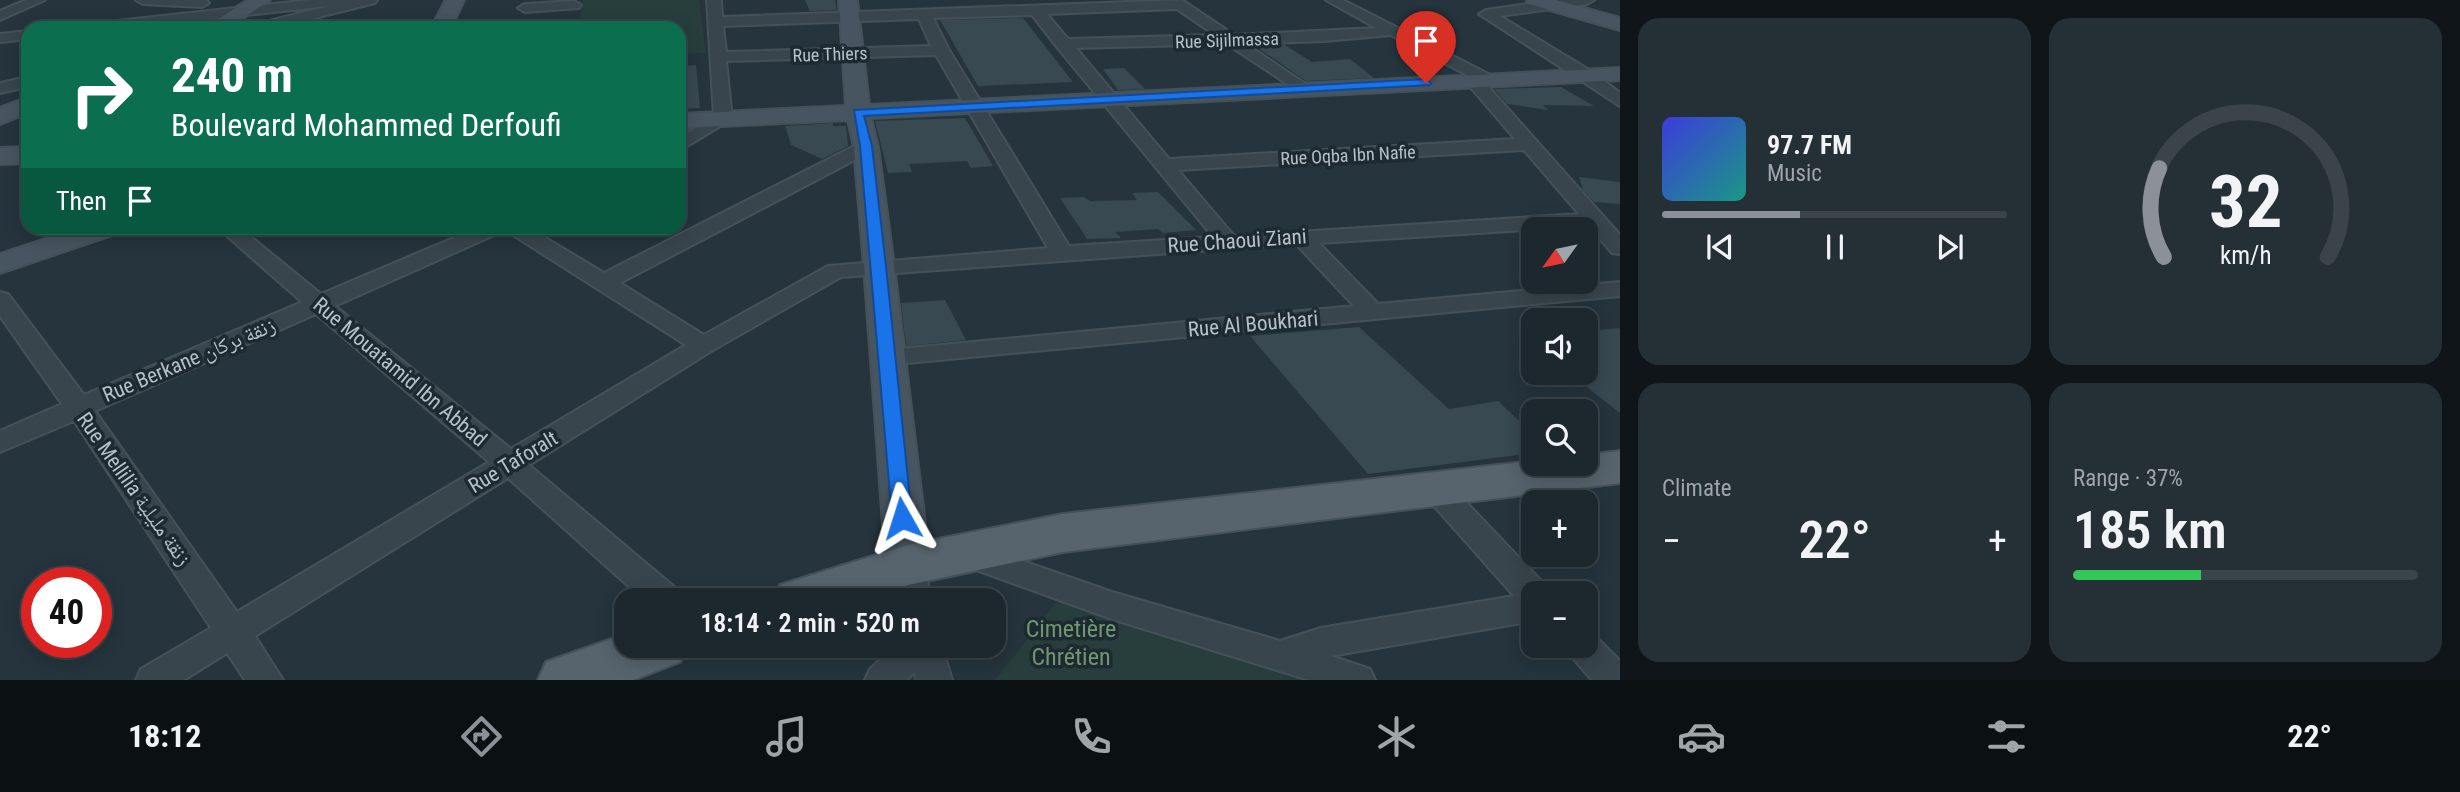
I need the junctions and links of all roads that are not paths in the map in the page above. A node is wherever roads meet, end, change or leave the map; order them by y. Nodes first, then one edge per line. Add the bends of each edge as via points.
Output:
1 (38, 0) edge
2 (143, 0) edge
3 (348, 0) edge
4 (370, 0) edge
5 (455, 0) edge
6 (714, 0) edge
7 (969, 0) edge
8 (1334, 0) edge
9 (1587, 0) edge
10 (1544, 2) edge
11 (1177, 3) edge
12 (252, 5) edge
13 (574, 7) edge
14 (525, 8) dead end
15 (850, 9) edge
16 (1036, 10) junction
17 (979, 12) junction
18 (924, 14) junction
19 (0, 16) edge
20 (139, 21) edge
21 (226, 21) edge
22 (286, 21) edge
23 (444, 21) edge
24 (716, 22) junction
25 (1620, 24) edge
26 (1392, 31) junction
27 (21, 36) edge
28 (0, 38) edge
29 (1235, 40) junction
30 (1062, 44) junction
31 (941, 50) junction
32 (852, 54) junction
33 (719, 57) junction
34 (1620, 74) edge
35 (1588, 76) junction
36 (1480, 80) junction
37 (21, 84) edge
38 (0, 89) edge
39 (21, 89) edge
40 (1304, 90) junction
41 (1110, 100) junction
42 (1620, 101) edge
43 (976, 106) junction
44 (21, 107) edge
45 (858, 113) junction
46 (0, 117) edge
47 (723, 119) junction
48 (686, 121) edge
49 (686, 142) edge
50 (1531, 144) junction
51 (866, 146) junction
52 (21, 155) edge
53 (0, 156) edge
54 (1166, 165) junction
55 (1593, 217) edge
56 (1598, 222) edge
57 (1521, 224) edge
58 (85, 235) edge
59 (236, 235) edge
60 (478, 235) edge
61 (526, 235) edge
62 (1301, 237) junction
63 (1228, 242) junction
64 (1620, 248) edge
65 (1062, 253) junction
66 (0, 264) edge
67 (879, 266) junction
68 (602, 283) junction
69 (1620, 289) edge
70 (0, 299) edge
71 (319, 304) junction
72 (1373, 313) junction
73 (704, 345) junction
74 (886, 357) junction
75 (78, 408) junction
76 (0, 442) edge
77 (510, 464) junction
78 (1620, 467) edge
79 (1437, 490) junction
80 (964, 552) junction
81 (1521, 582) edge
82 (912, 583) edge
83 (652, 588) edge
84 (878, 588) edge
85 (1521, 609) edge
86 (233, 632) junction
87 (1282, 655) junction
88 (627, 658) edge
89 (906, 658) edge
90 (928, 658) edge
91 (1594, 658) edge
92 (154, 680) edge
93 (265, 680) edge
94 (566, 680) edge
95 (883, 680) edge
96 (934, 680) edge
97 (1357, 680) edge
98 (1615, 680) edge

1 - 19 street
2 - 12 street
3 - 12 street
4 - 22 street
5 - 23 street
6 - 24 street
7 - 17 street
8 - 26 street
9 - 10 street
10 - 25 street
10 - 35 street via 1486,14
11 - 16 street
11 - 29 street
12 - 20 street
12 - 21 street
13 - 14 street
15 - 18 street
15 - 24 street
15 - 32 street
16 - 17 street
16 - 30 street
17 - 18 street
18 - 31 street
24 - 33 street
26 - 29 street, Rue Sijilmassa
26 - 36 street
27 - 28 street
29 - 30 street, Rue Sijilmassa
29 - 40 street
30 - 41 street
31 - 32 street, Rue Thiers
31 - 43 street
32 - 33 street, Rue Thiers
32 - 45 street
33 - 47 street
34 - 35 street
35 - 36 street
35 - 42 street
36 - 40 street
36 - 50 street
37 - 38 street
38 - 39 street
40 - 41 street
41 - 43 street
41 - 54 street
43 - 45 street
43 - 65 street
44 - 46 street
45 - 47 street
45 - 51 street
47 - 48 street
47 - 49 street
50 - 54 street, Rue Oqba Ibn Nafie
50 - 55 street
51 - 67 street
51 - 68 street
52 - 53 street
54 - 63 street
56 - 64 street
57 - 62 street, Rue Chaoui Ziani
58 - 66 street
59 - 71 street, Rue Mouatamid Ibn Abbad
60 - 71 street, Rue Berkane زنقة بركان
61 - 68 street
62 - 63 street, Rue Chaoui Ziani
62 - 72 street
63 - 65 street, Rue Chaoui Ziani
65 - 67 street, Rue Chaoui Ziani
67 - 73 street, Rue Taforalt via 826,275
67 - 74 street
68 - 73 street
69 - 72 street, Rue Al Boukhari
70 - 75 street, Rue Mellilia زنقة مليلية
71 - 75 street, Rue Berkane زنقة بركان
71 - 77 street, Rue Mouatamid Ibn Abbad
72 - 74 street, Rue Al Boukhari
73 - 77 street, Rue Taforalt
74 - 82 street
75 - 76 street, Rue Berkane زنقة بركان
75 - 86 street, Rue Mellilia زنقة مليلية
77 - 83 street, Rue Mouatamid Ibn Abbad
77 - 86 street, Rue Taforalt
78 - 79 main road
79 - 80 main road via 1063,533
79 - 81 street
80 - 82 main road
80 - 87 street via 1055,588
82 - 84 main road
85 - 87 street via 1321,643
86 - 92 street, Rue Taforalt
86 - 93 street, Rue Mellilia زنقة مليلية
87 - 97 street
88 - 94 main road
89 - 95 street
90 - 96 street
91 - 98 street

